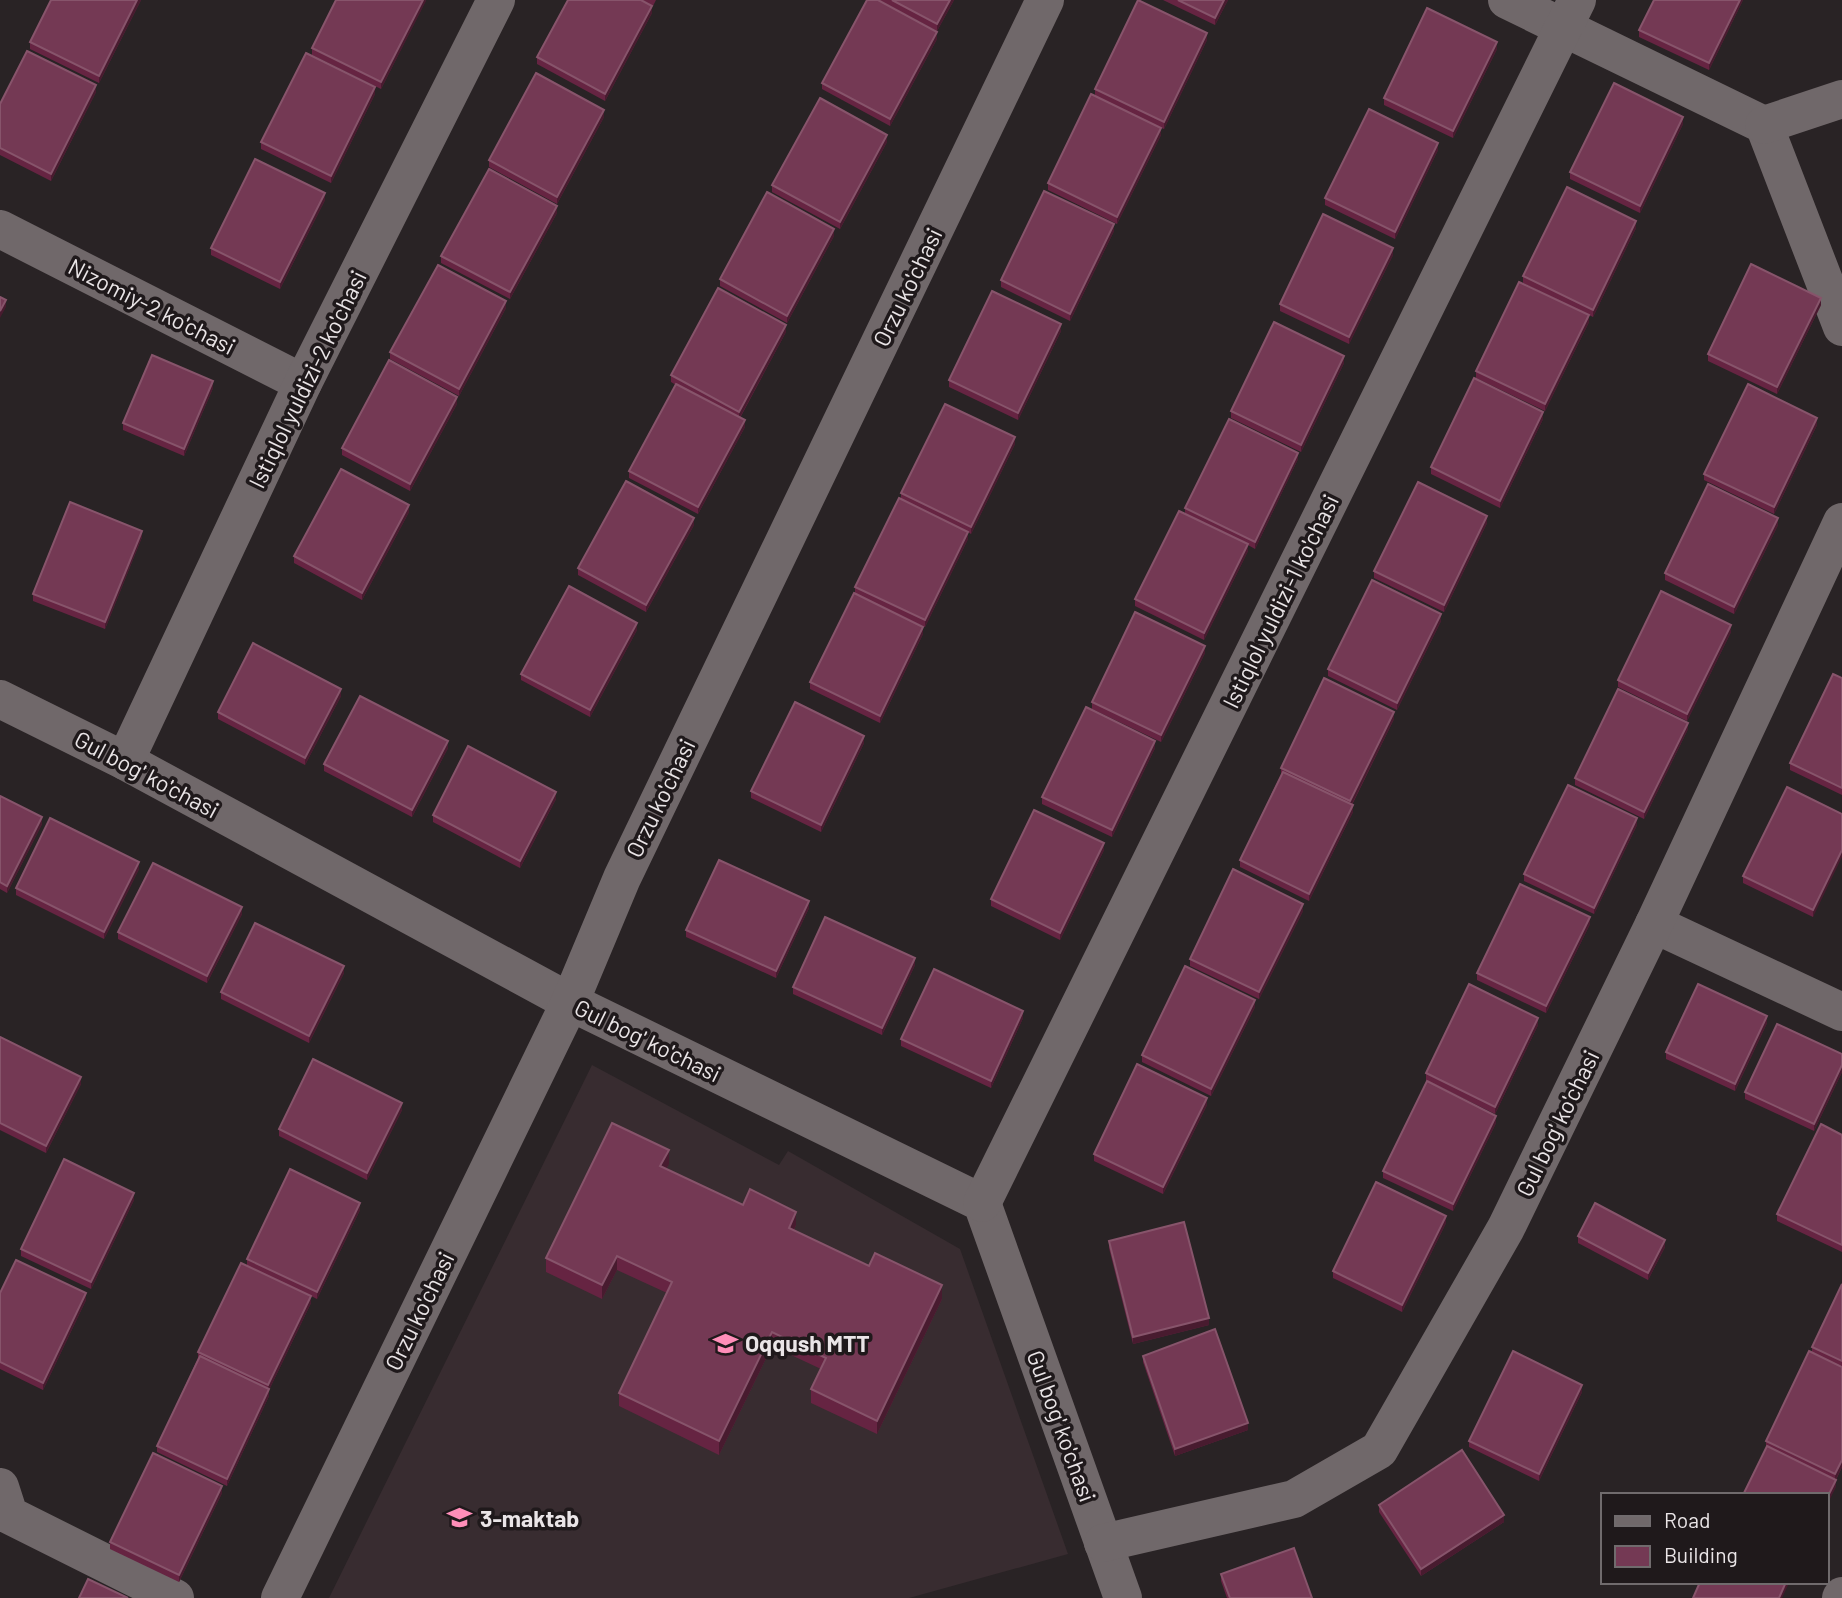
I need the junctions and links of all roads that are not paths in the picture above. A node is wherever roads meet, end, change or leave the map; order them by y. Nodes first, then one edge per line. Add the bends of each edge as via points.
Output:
1 (496, 0) edge
2 (1045, 0) edge
3 (1507, 0) edge
4 (1570, 14) edge
5 (1842, 99) edge
6 (1764, 125) junction
7 (0, 229) edge
8 (1842, 327) edge
9 (303, 383) junction
10 (1842, 522) edge
11 (0, 699) edge
12 (125, 761) junction
13 (1654, 924) junction
14 (570, 1002) junction
15 (1842, 1012) edge
16 (982, 1203) junction
17 (3, 1507) edge
18 (1103, 1543) junction
19 (175, 1598) edge
20 (280, 1598) edge
21 (1123, 1598) edge

1 - 9 street, Istiqlol yuldizi-2 ko'chasi
2 - 14 street, Orzu ko'chasi via 622,878
3 - 4 street
4 - 6 street
4 - 16 street, Istiqlol yuldizi-1 ko'chasi
5 - 6 street
6 - 8 street
7 - 9 street, Nizomiy-2 ko'chasi
9 - 12 street, Istiqlol yuldizi-2 ko'chasi
10 - 13 street, Gul bog' ko'chasi
11 - 12 street, Gul bog' ko'chasi
12 - 14 street, Gul bog' ko'chasi
13 - 15 street
13 - 18 street, Gul bog' ko'chasi via 1506,1228 1379,1450 1294,1499
14 - 16 street, Gul bog' ko'chasi
14 - 20 street, Orzu ko'chasi
16 - 18 street, Gul bog' ko'chasi
17 - 19 street
18 - 21 street, Gul bog' ko'chasi

